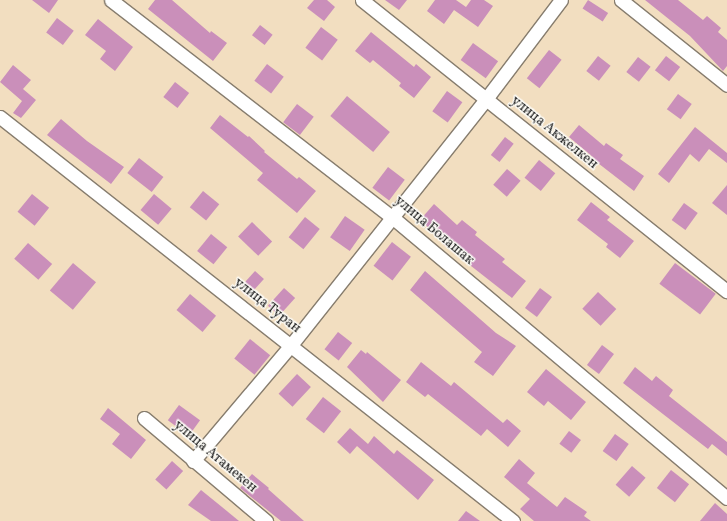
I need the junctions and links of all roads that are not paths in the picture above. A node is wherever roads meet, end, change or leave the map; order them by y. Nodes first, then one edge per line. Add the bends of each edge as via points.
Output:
1 (111, 0) edge
2 (362, 0) edge
3 (561, 0) edge
4 (621, 0) edge
5 (727, 85) edge
6 (486, 99) junction
7 (0, 117) edge
8 (392, 216) junction
9 (727, 291) edge
10 (291, 345) junction
11 (144, 418) dead end
12 (193, 461) junction
13 (727, 498) edge
14 (266, 521) edge
15 (514, 521) edge

1 - 8 street, улица Болашак
2 - 6 street, улица Акжелкен
3 - 6 street
4 - 5 street
6 - 8 street
6 - 9 street, улица Акжелкен
7 - 10 street, улица Туран
8 - 10 street
8 - 13 street, улица Болашак
10 - 12 street
10 - 15 street, улица Туран
11 - 12 street, улица Атамекен
12 - 14 street, улица Атамекен

